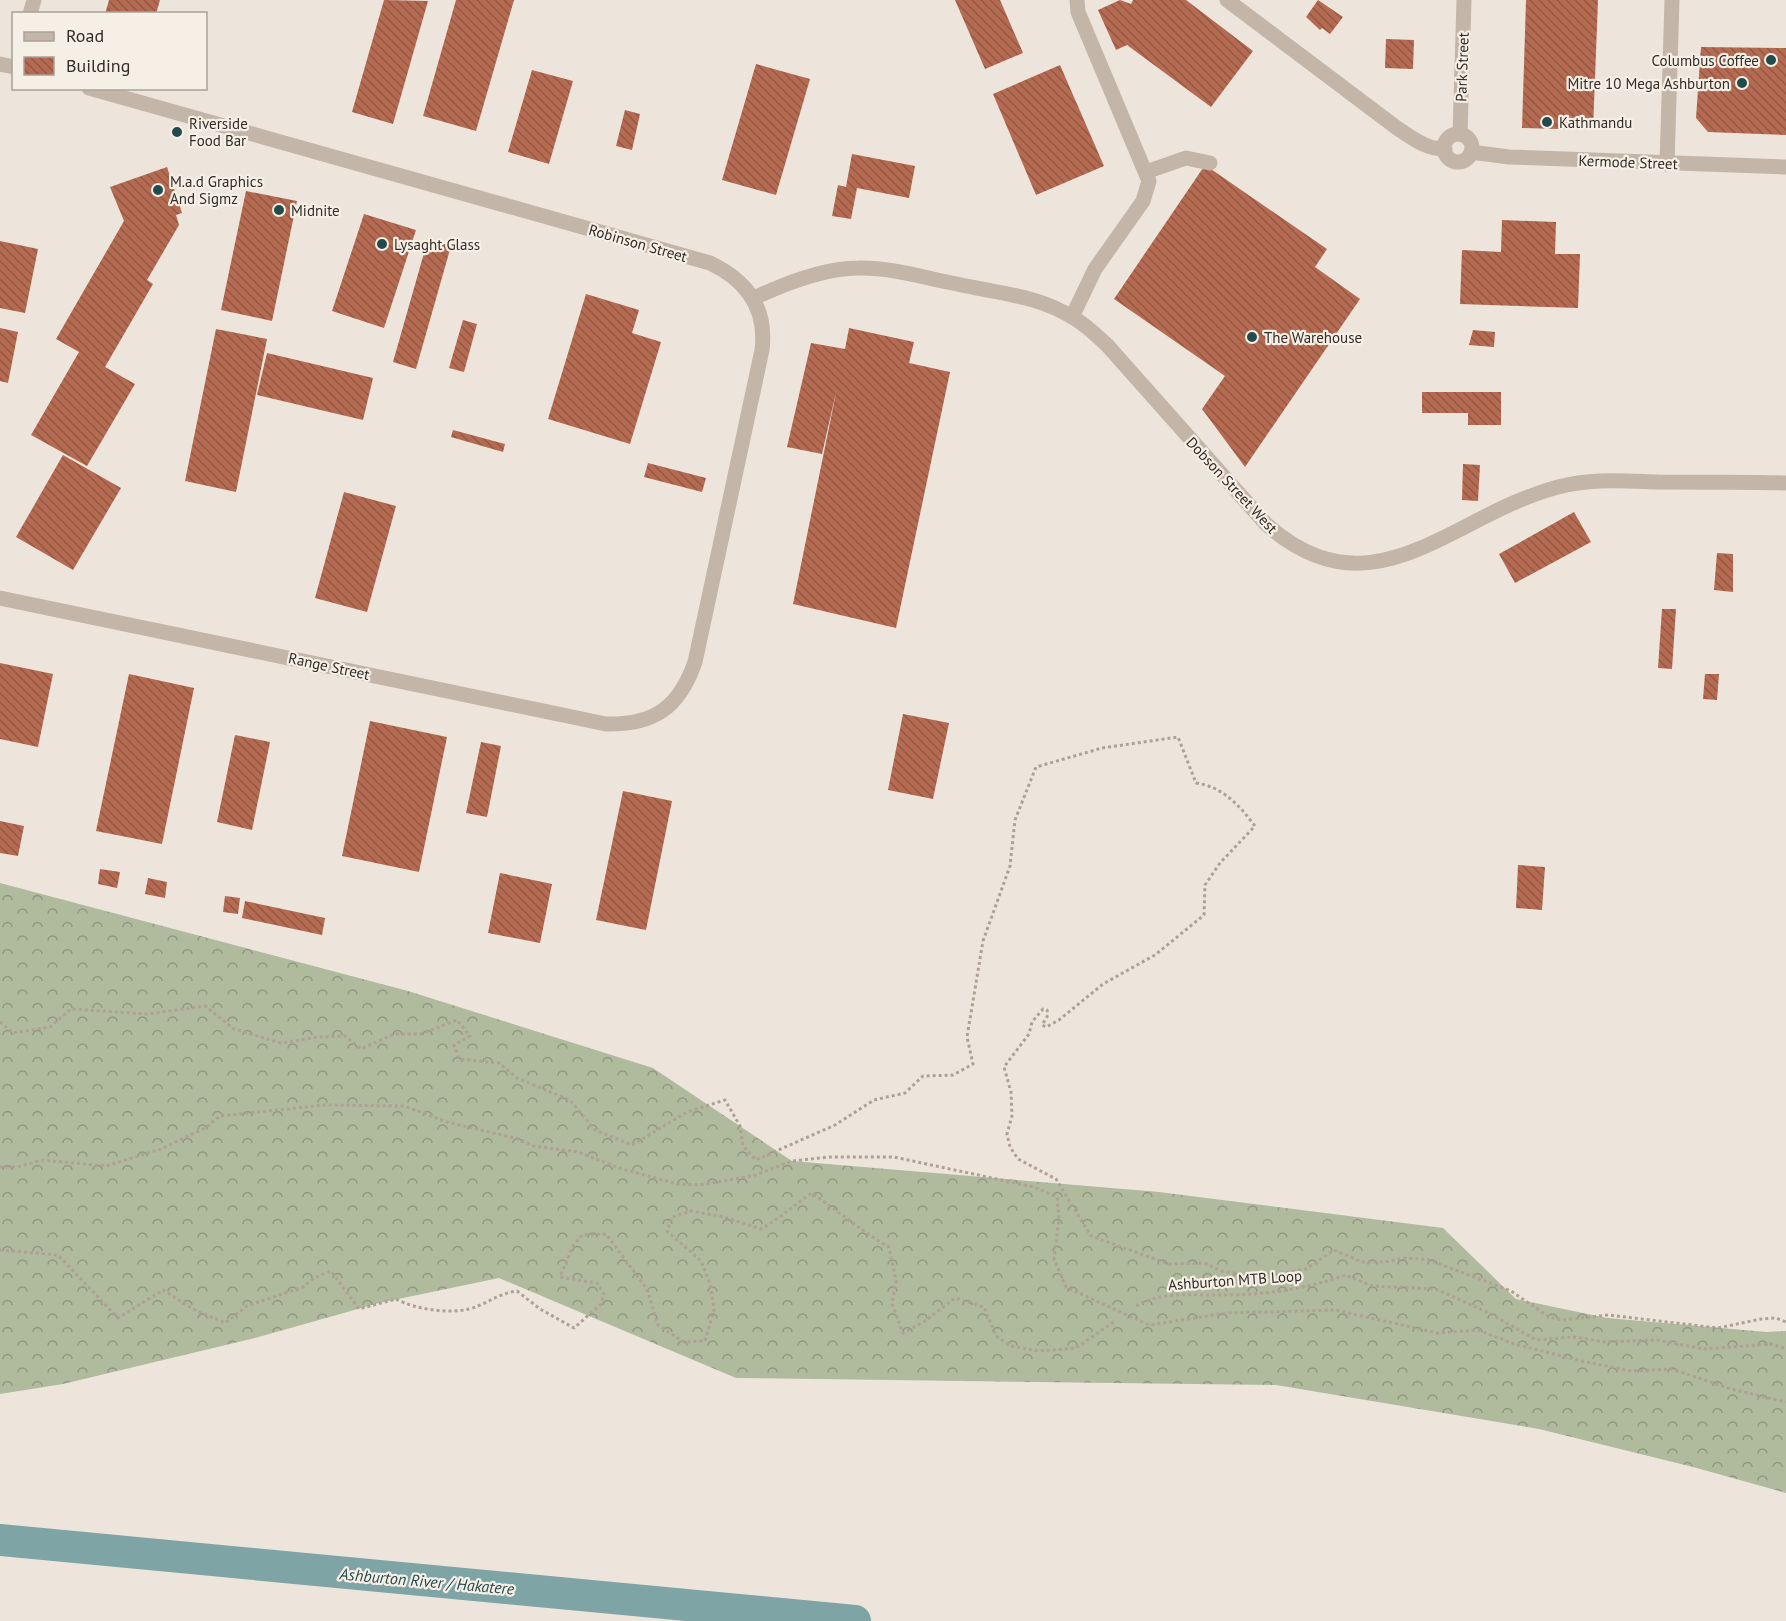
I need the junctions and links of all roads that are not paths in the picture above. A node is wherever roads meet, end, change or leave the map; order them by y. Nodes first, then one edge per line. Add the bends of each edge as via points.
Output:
1 (1077, 0) edge
2 (1227, 0) edge
3 (1464, 0) edge
4 (1672, 0) edge
5 (96, 90) edge
6 (1460, 134) junction
7 (1445, 149) junction
8 (1471, 152) junction
9 (1210, 163) dead end
10 (1667, 164) junction
11 (1786, 167) edge
12 (1146, 172) junction
13 (754, 298) junction
14 (1072, 317) junction
15 (1786, 483) edge
16 (0, 598) edge
17 (658, 715) joint

1 - 12 street via 1078,12
2 - 7 street via 1397,128 1417,141
3 - 6 street, Park Street
4 - 10 street
5 - 13 street, Robinson Street via 696,259 725,270
6 - 7 street via 1449,138
6 - 8 street via 1470,140
7 - 8 street via 1448,157 1457,161 1466,159
8 - 10 street, Kermode Street
9 - 12 street via 1186,158
10 - 11 street, Kermode Street
12 - 14 street via 1148,190 1143,201 1095,269
13 - 14 street, Dobson Street West via 837,270 882,269 1020,298
13 - 17 street, Robinson Street via 762,320 762,350 695,662 682,691
14 - 15 street, Dobson Street West via 1107,345 1266,524 1308,555 1333,562 1358,565 1393,558 1528,498 1567,485 1609,481
16 - 17 street, Range Street via 606,724 627,724

